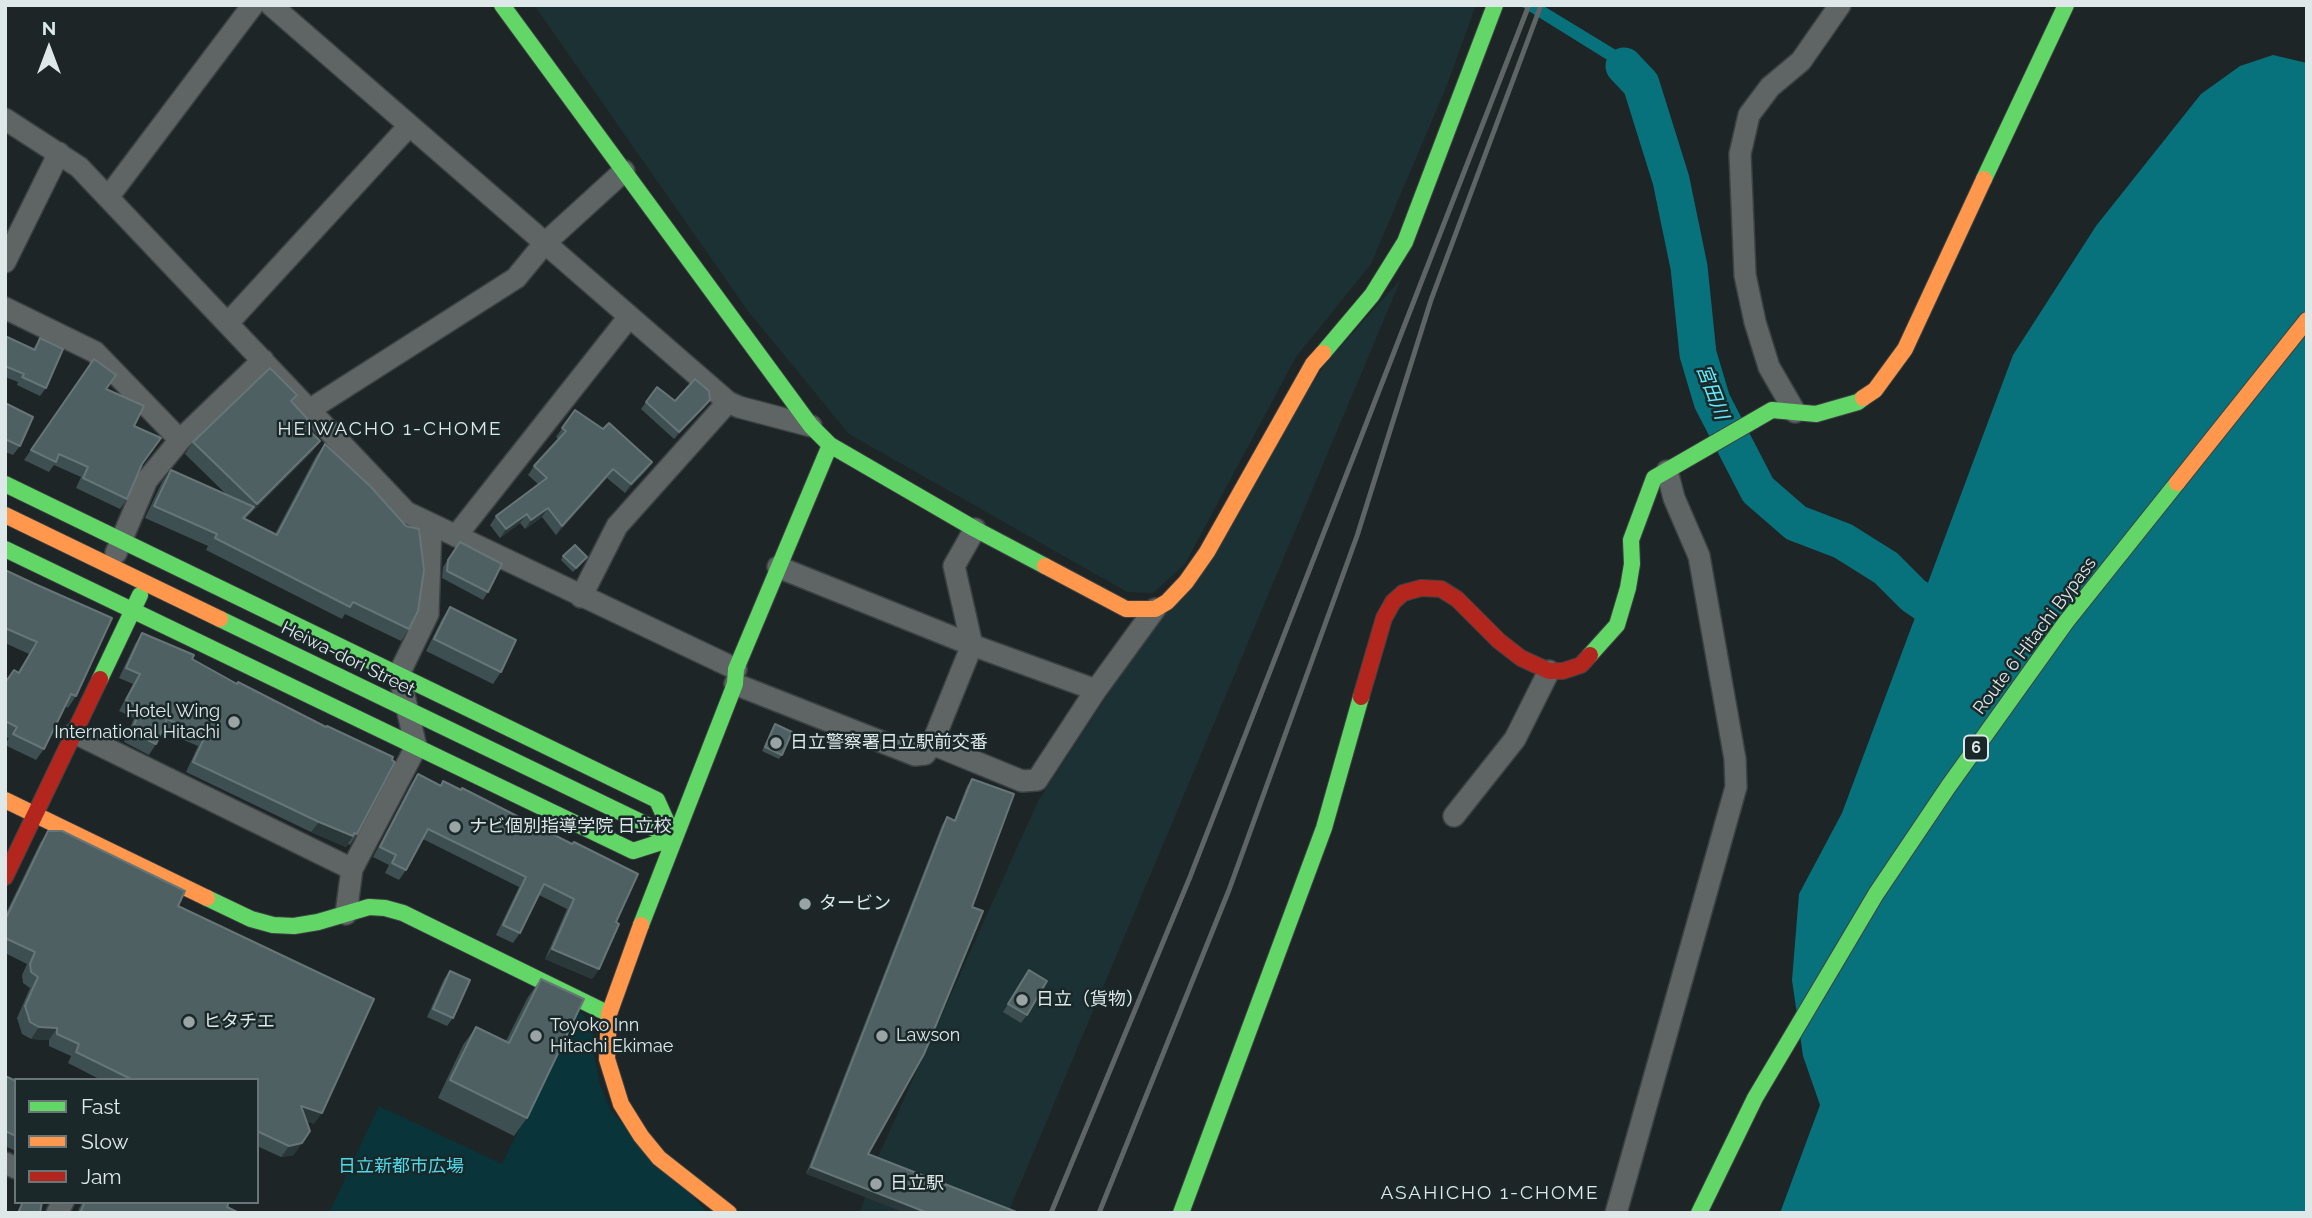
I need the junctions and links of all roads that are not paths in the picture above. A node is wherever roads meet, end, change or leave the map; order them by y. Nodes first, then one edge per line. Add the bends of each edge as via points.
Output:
1 (253, 5) edge
2 (271, 5) edge
3 (502, 5) edge
4 (1495, 5) edge
5 (1840, 5) edge
6 (2066, 5) edge
7 (5, 119) edge
8 (409, 126) junction
9 (59, 153) junction
10 (624, 171) junction
11 (109, 197) junction
12 (544, 244) junction
13 (5, 262) edge
14 (5, 308) edge
15 (629, 317) junction
16 (2307, 320) edge
17 (228, 323) junction
18 (262, 360) junction
19 (728, 402) junction
20 (309, 410) junction
21 (1795, 412) junction
22 (811, 426) junction
23 (180, 440) junction
24 (830, 445) junction
25 (1667, 471) junction
26 (5, 484) edge
27 (5, 515) edge
28 (431, 526) junction
29 (975, 529) junction
30 (456, 537) junction
31 (121, 540) junction
32 (5, 549) edge
33 (111, 566) junction
34 (778, 567) junction
35 (145, 583) junction
36 (581, 597) junction
37 (1155, 609) junction
38 (133, 611) junction
39 (972, 645) junction
40 (1549, 671) junction
41 (399, 674) junction
42 (736, 677) junction
43 (1096, 690) junction
44 (405, 709) junction
45 (75, 733) junction
46 (932, 744) junction
47 (416, 747) junction
48 (5, 800) edge
49 (35, 814) junction
50 (1454, 816) dead end
51 (674, 838) junction
52 (352, 869) junction
53 (5, 877) edge
54 (346, 914) junction
55 (609, 1014) junction
56 (729, 1213) edge
57 (1181, 1213) edge
58 (1616, 1213) edge
59 (1699, 1213) edge

1 - 11 street
2 - 8 street
3 - 10 main road
4 - 37 main road via 1405,242 1372,295 1313,364 1207,552 1186,582
5 - 21 street via 1801,61 1770,87 1749,115 1740,154 1745,275 1755,322 1769,367
6 - 21 main road via 1905,349 1875,390 1858,402 1816,414
7 - 9 street
8 - 12 street
8 - 17 street
9 - 11 street
9 - 13 street
10 - 12 street
10 - 22 main road
11 - 17 street
12 - 15 street
12 - 20 street via 516,278
14 - 23 street via 95,352
15 - 19 street
15 - 30 street
16 - 59 main road, Route 6 Hitachi Bypass / 6 via 2066,622 1948,787 1824,979 1755,1098
17 - 18 street
18 - 20 street
18 - 23 street
19 - 22 street
19 - 36 street via 617,526
20 - 28 street via 406,512
21 - 25 main road via 1772,410
22 - 24 main road
23 - 31 street via 147,480
24 - 29 main road
24 - 34 main road
25 - 40 main road via 1654,478 1635,527 1628,588 1617,625 1581,665
25 - 58 street via 1699,556 1736,787
26 - 31 main road
27 - 33 main road, Heiwa-dori Street
28 - 30 street
28 - 41 street via 428,614
29 - 37 main road via 1126,609
29 - 39 street via 954,566
30 - 36 street
31 - 33 street
31 - 41 main road
32 - 38 main road
33 - 35 main road, Heiwa-dori Street
34 - 39 street
34 - 42 main road
35 - 38 main road
35 - 44 main road, Heiwa-dori Street
36 - 42 street
37 - 43 street
38 - 45 main road
38 - 47 main road
39 - 43 street
39 - 46 street
40 - 50 street via 1515,739
40 - 57 main road via 1521,658 1441,589 1421,588 1403,593 1393,602 1384,618 1324,828
41 - 44 street
41 - 51 main road via 657,800
42 - 46 street via 915,755 925,754
42 - 51 main road
43 - 46 street via 1037,780 1022,781
44 - 47 street
44 - 51 main road, Heiwa-dori Street
45 - 49 main road
45 - 52 street
47 - 51 main road via 633,851
47 - 52 street
48 - 49 main road
49 - 53 main road
49 - 54 main road via 251,919 294,926
51 - 55 main road
52 - 54 street
54 - 55 main road via 369,907 403,913
55 - 56 main road via 607,1059 621,1104 640,1136 659,1158

